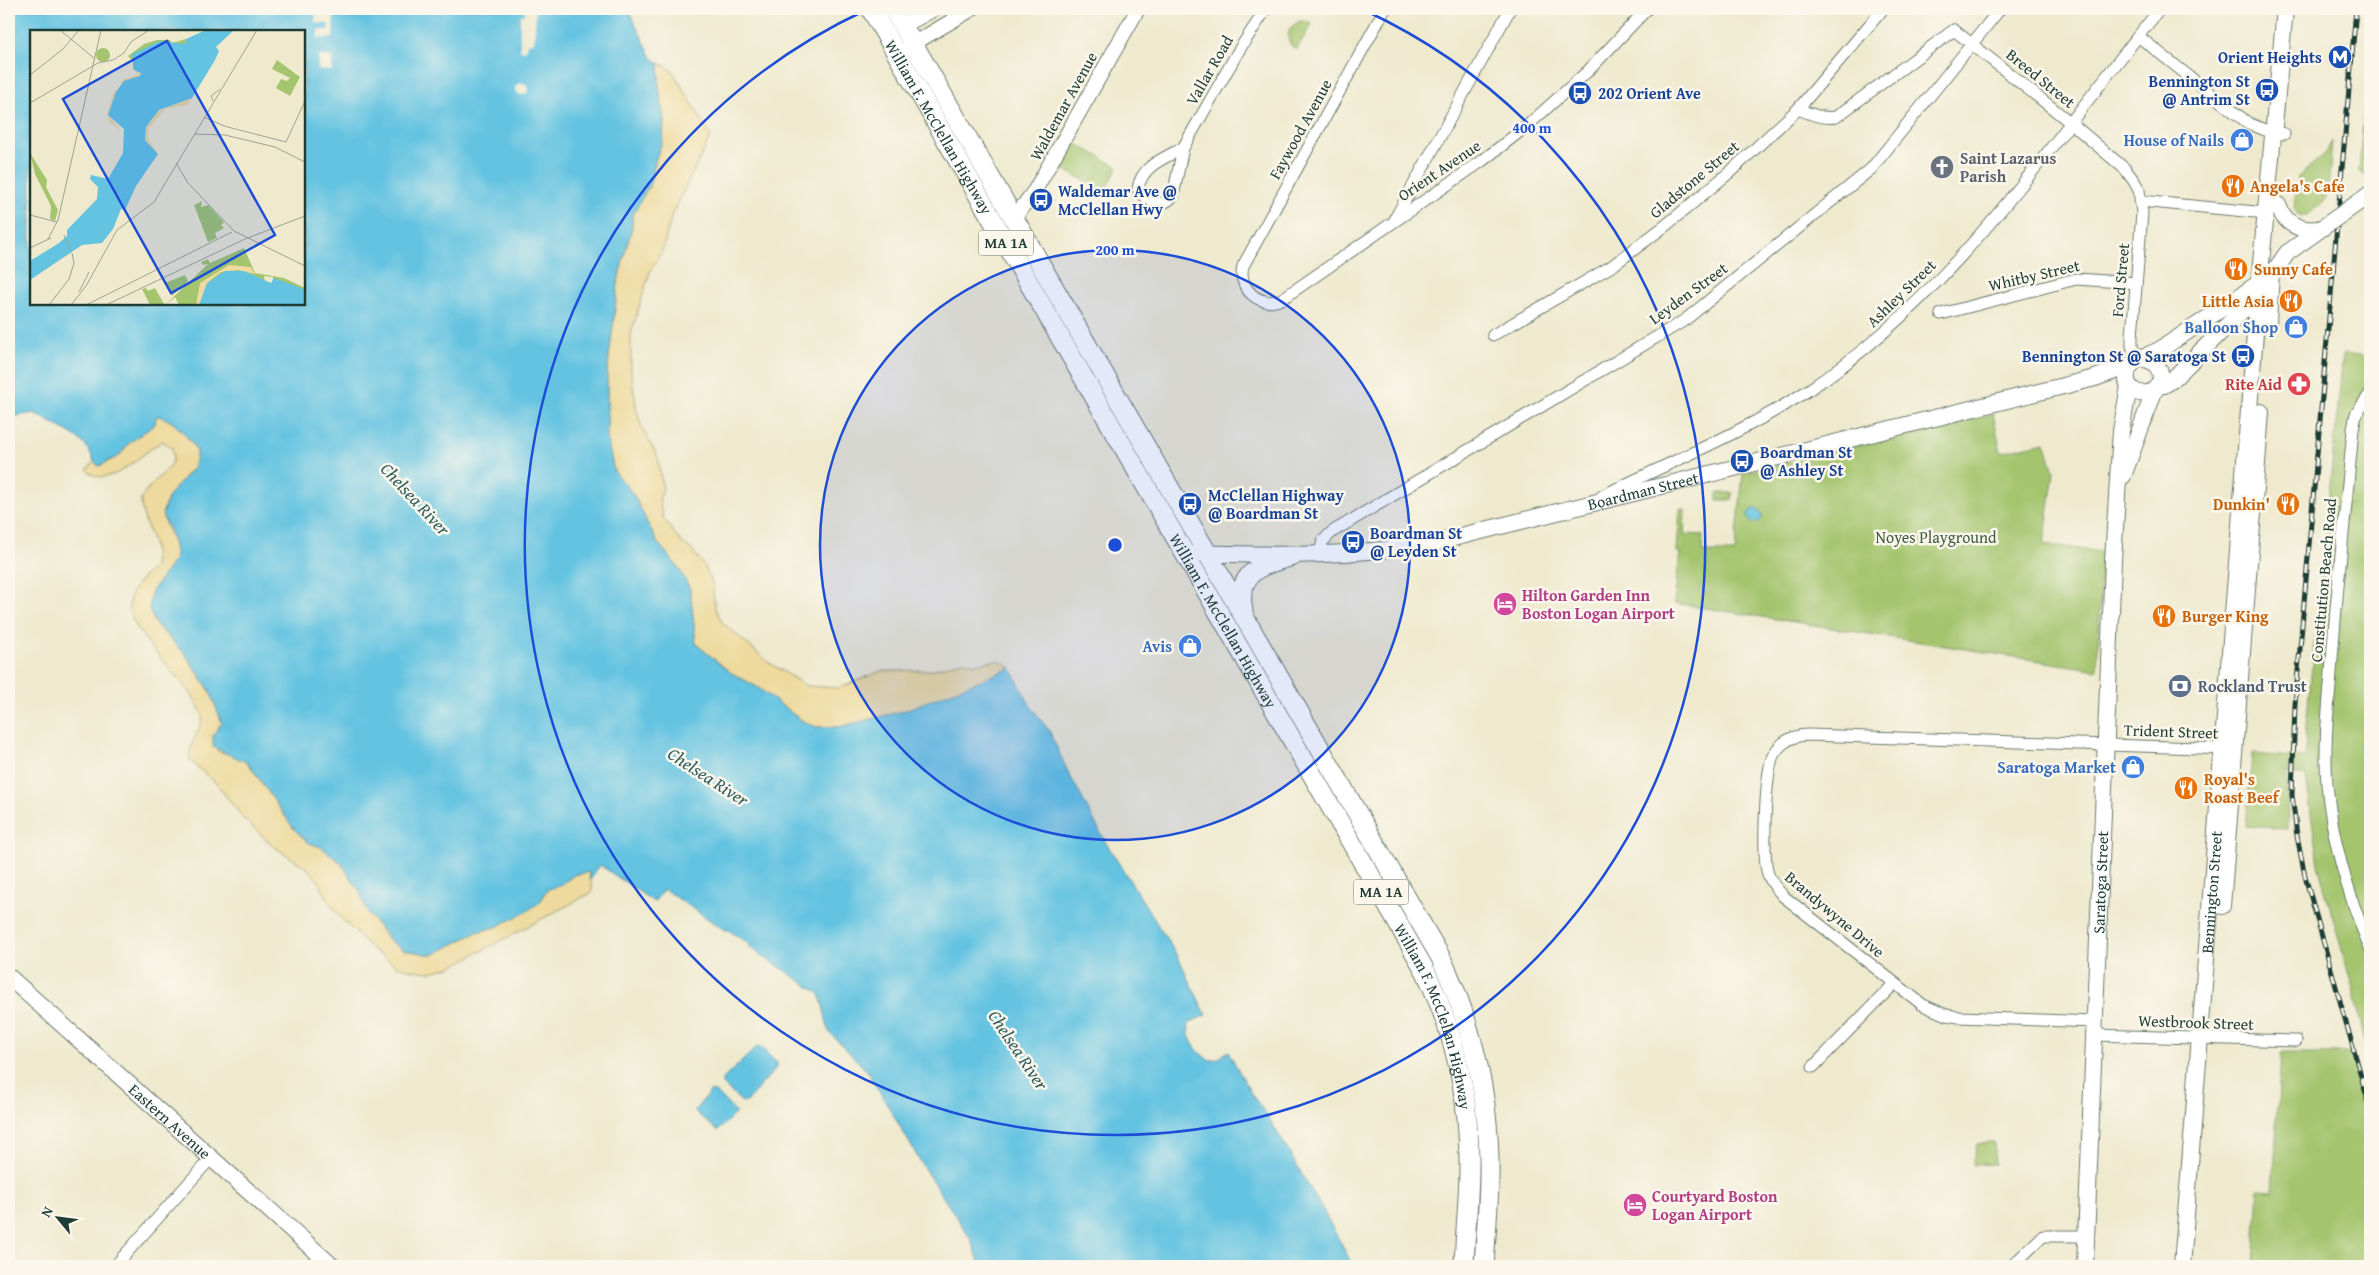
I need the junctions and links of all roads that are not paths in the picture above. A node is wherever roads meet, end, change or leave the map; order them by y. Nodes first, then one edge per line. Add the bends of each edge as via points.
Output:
1 (871, 9) edge
2 (893, 9) edge
3 (934, 9) edge
4 (972, 9) edge
5 (1138, 9) edge
6 (1266, 9) edge
7 (1385, 9) edge
8 (1510, 9) edge
9 (1647, 9) edge
10 (1883, 9) edge
11 (2000, 9) edge
12 (2160, 9) edge
13 (2285, 9) edge
14 (2295, 9) edge
15 (903, 26) junction
16 (2138, 36) junction
17 (914, 44) junction
18 (1972, 44) junction
19 (896, 53) junction
20 (2286, 56) junction
21 (1798, 109) junction
22 (2070, 122) junction
23 (2279, 133) junction
24 (1182, 148) junction
25 (2367, 197) edge
26 (2140, 201) junction
27 (2272, 209) junction
28 (1014, 218) junction
29 (1396, 219) junction
30 (2322, 228) junction
31 (1244, 266) joint
32 (2136, 283) junction
33 (2263, 284) junction
34 (1941, 314) dead end
35 (1493, 335) dead end
36 (2136, 361) junction
37 (2095, 378) junction
38 (2129, 384) junction
39 (2157, 387) junction
40 (2370, 394) edge
41 (1652, 471) junction
42 (1652, 489) junction
43 (2116, 500) junction
44 (1584, 505) junction
45 (1184, 553) junction
46 (1207, 554) junction
47 (1319, 555) junction
48 (1293, 556) junction
49 (2243, 572) junction
50 (1244, 617) junction
51 (2106, 745) junction
52 (2229, 749) junction
53 (2370, 948) edge
54 (9, 977) edge
55 (1895, 983) junction
56 (2094, 1029) junction
57 (2206, 1040) junction
58 (2296, 1041) dead end
59 (1813, 1067) dead end
60 (212, 1158) junction
61 (2086, 1236) junction
62 (115, 1266) edge
63 (332, 1266) edge
64 (1464, 1266) edge
65 (1484, 1266) edge
66 (2012, 1266) edge
67 (2085, 1266) edge
68 (2182, 1266) edge
69 (2193, 1266) edge

1 - 19 highway, William F. McClellan Highway / MA 1A
2 - 15 highway, William F. McClellan Highway / MA 1A
3 - 15 street
4 - 17 street
5 - 28 street, Waldemar Avenue via 1038,185
6 - 24 street, Vallar Road
7 - 31 street, Faywood Avenue
8 - 29 street
9 - 29 street, Orient Avenue via 1588,72 1527,126
10 - 21 street, Gladstone Street
11 - 18 street, Leyden Street
12 - 16 street, Ashley Street
13 - 20 main road, Bennington Street
14 - 20 main road, Bennington Street
15 - 17 highway, William F. McClellan Highway / MA 1A
16 - 22 street, Ashley Street
16 - 23 street via 2248,123
17 - 19 street
17 - 28 highway, William F. McClellan Highway / MA 1A
18 - 21 street, Breed Street via 1954,30 1836,117 1816,116
18 - 22 street, Breed Street
18 - 47 street, Leyden Street via 1871,169 1685,320 1332,532 1323,541
19 - 45 highway, William F. McClellan Highway / MA 1A
20 - 23 main road, Bennington Street
21 - 35 street, Gladstone Street via 1723,178 1612,266
22 - 26 street, Breed Street via 2125,169 2139,190
22 - 41 street, Ashley Street via 1985,231 1891,326 1852,358 1762,420
23 - 27 main road, Bennington Street
24 - 24 street, Vallar Road via 1146,170 1138,189 1144,197 1154,203 1163,203 1173,196
25 - 30 main road, bridge
26 - 27 street
26 - 32 street, Ford Street
27 - 30 main road via 2292,224 2308,230
27 - 33 main road, Bennington Street
28 - 46 highway, William F. McClellan Highway / MA 1A
29 - 31 street, Orient Avenue via 1278,301 1265,301 1250,293 1243,279
30 - 33 main road via 2289,251
32 - 34 street, Whitby Street via 2076,279
32 - 36 street, Ford Street via 2131,340
33 - 36 main road via 2156,352
33 - 39 main road via 2172,380
33 - 49 main road, Bennington Street
33 - 49 main road, Bennington Street
36 - 37 main road, Boardman Street
36 - 38 main road via 2127,371
36 - 39 main road via 2149,360 2158,367 2161,378
37 - 38 main road, Boardman Street
37 - 42 main road, Boardman Street
38 - 39 main road via 2142,394
38 - 43 main road, Saratoga Street via 2121,431
39 - 43 main road, Saratoga Street
40 - 53 street, Constitution Beach Road via 2356,414 2354,429 2335,607 2327,784 2339,857
41 - 42 street
41 - 44 street, Ashley Street
42 - 44 main road, Boardman Street
43 - 51 main road, Saratoga Street
44 - 47 main road, Boardman Street via 1437,542 1391,550
45 - 46 main road, Boardman Street
45 - 64 highway, William F. McClellan Highway / MA 1A via 1409,940 1437,997 1456,1056 1468,1125
46 - 48 main road, Boardman Street
46 - 50 highway, William F. McClellan Highway / MA 1A
47 - 48 main road, Boardman Street
48 - 50 highway via 1263,566 1247,578 1241,592
49 - 52 main road, Bennington Street
50 - 65 highway, William F. McClellan Highway / MA 1A via 1429,935 1463,1009 1480,1072 1488,1126 1489,1179
51 - 52 street, Trident Street
51 - 55 street, Brandywyne Drive via 1809,735 1796,735 1784,742 1770,763 1764,854 1772,884
51 - 56 main road, Saratoga Street
52 - 57 main road, Bennington Street
54 - 60 main road, Eastern Avenue
55 - 56 street, Brandywyne Drive via 1924,1005 1946,1015
55 - 59 street
56 - 57 street, Westbrook Street
56 - 61 main road, Saratoga Street
57 - 58 street, Westbrook Street
57 - 68 main road, Bennington Street
57 - 69 main road, Bennington Street
60 - 62 street
60 - 63 main road, Eastern Avenue
61 - 66 street via 2043,1236
61 - 67 main road, Saratoga Street

